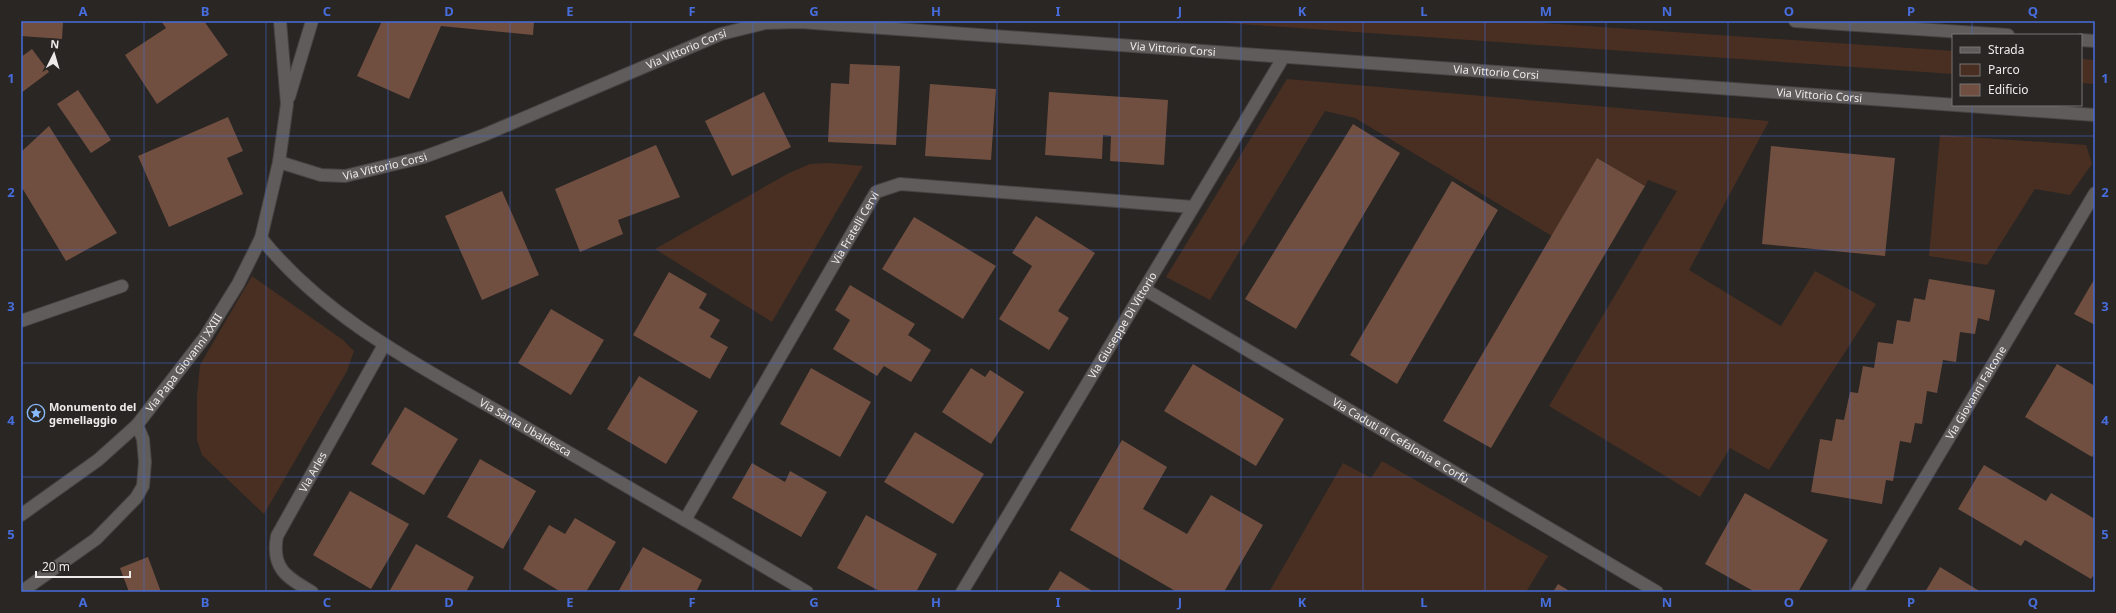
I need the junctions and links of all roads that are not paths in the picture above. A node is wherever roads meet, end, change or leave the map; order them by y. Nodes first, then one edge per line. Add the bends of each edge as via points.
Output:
1 (280, 21) edge
2 (312, 21) edge
3 (1795, 21) edge
4 (1993, 34) edge
5 (2082, 40) edge
6 (2095, 41) edge
7 (1283, 58) junction
8 (287, 104) junction
9 (1952, 105) edge
10 (1967, 106) edge
11 (2095, 115) edge
12 (279, 162) junction
13 (2095, 193) edge
14 (1193, 208) junction
15 (261, 238) junction
16 (122, 286) dead end
17 (1144, 289) junction
18 (21, 321) edge
19 (384, 345) junction
20 (138, 425) junction
21 (21, 515) edge
22 (685, 520) junction
23 (21, 592) edge
24 (312, 592) edge
25 (807, 592) edge
26 (962, 592) edge
27 (1657, 592) edge
28 (1858, 592) edge

1 - 8 street
2 - 8 street
3 - 4 street
5 - 6 street
7 - 9 street, Via Vittorio Corsi
7 - 12 street, Via Vittorio Corsi via 800,22 765,22 721,34 484,136 424,157 345,176 321,175
7 - 14 street, Via Giuseppe Di Vittorio
8 - 12 street, Via Papa Giovanni XXIII
10 - 11 street, Via Vittorio Corsi
12 - 15 street, Via Papa Giovanni XXIII
13 - 28 street, Via Giovanni Falcone
14 - 17 street, Via Giuseppe Di Vittorio
14 - 22 street, Via Fratelli Cervi via 900,184 876,192
15 - 19 street, Via Santa Ubaldesca via 305,286
15 - 20 street, Via Papa Giovanni XXIII via 238,284 205,337
16 - 18 street
17 - 26 street, Via Giuseppe Di Vittorio
17 - 27 street, Via Caduti di Cefalonia e Corfù
19 - 22 street, Via Santa Ubaldesca
19 - 24 street, Via Arles via 276,536 274,551 279,565 288,577
20 - 21 street, Via Papa Giovanni XXIII via 98,460
20 - 23 street via 143,439 145,462 143,486 136,498 96,539
22 - 25 street, Via Santa Ubaldesca

